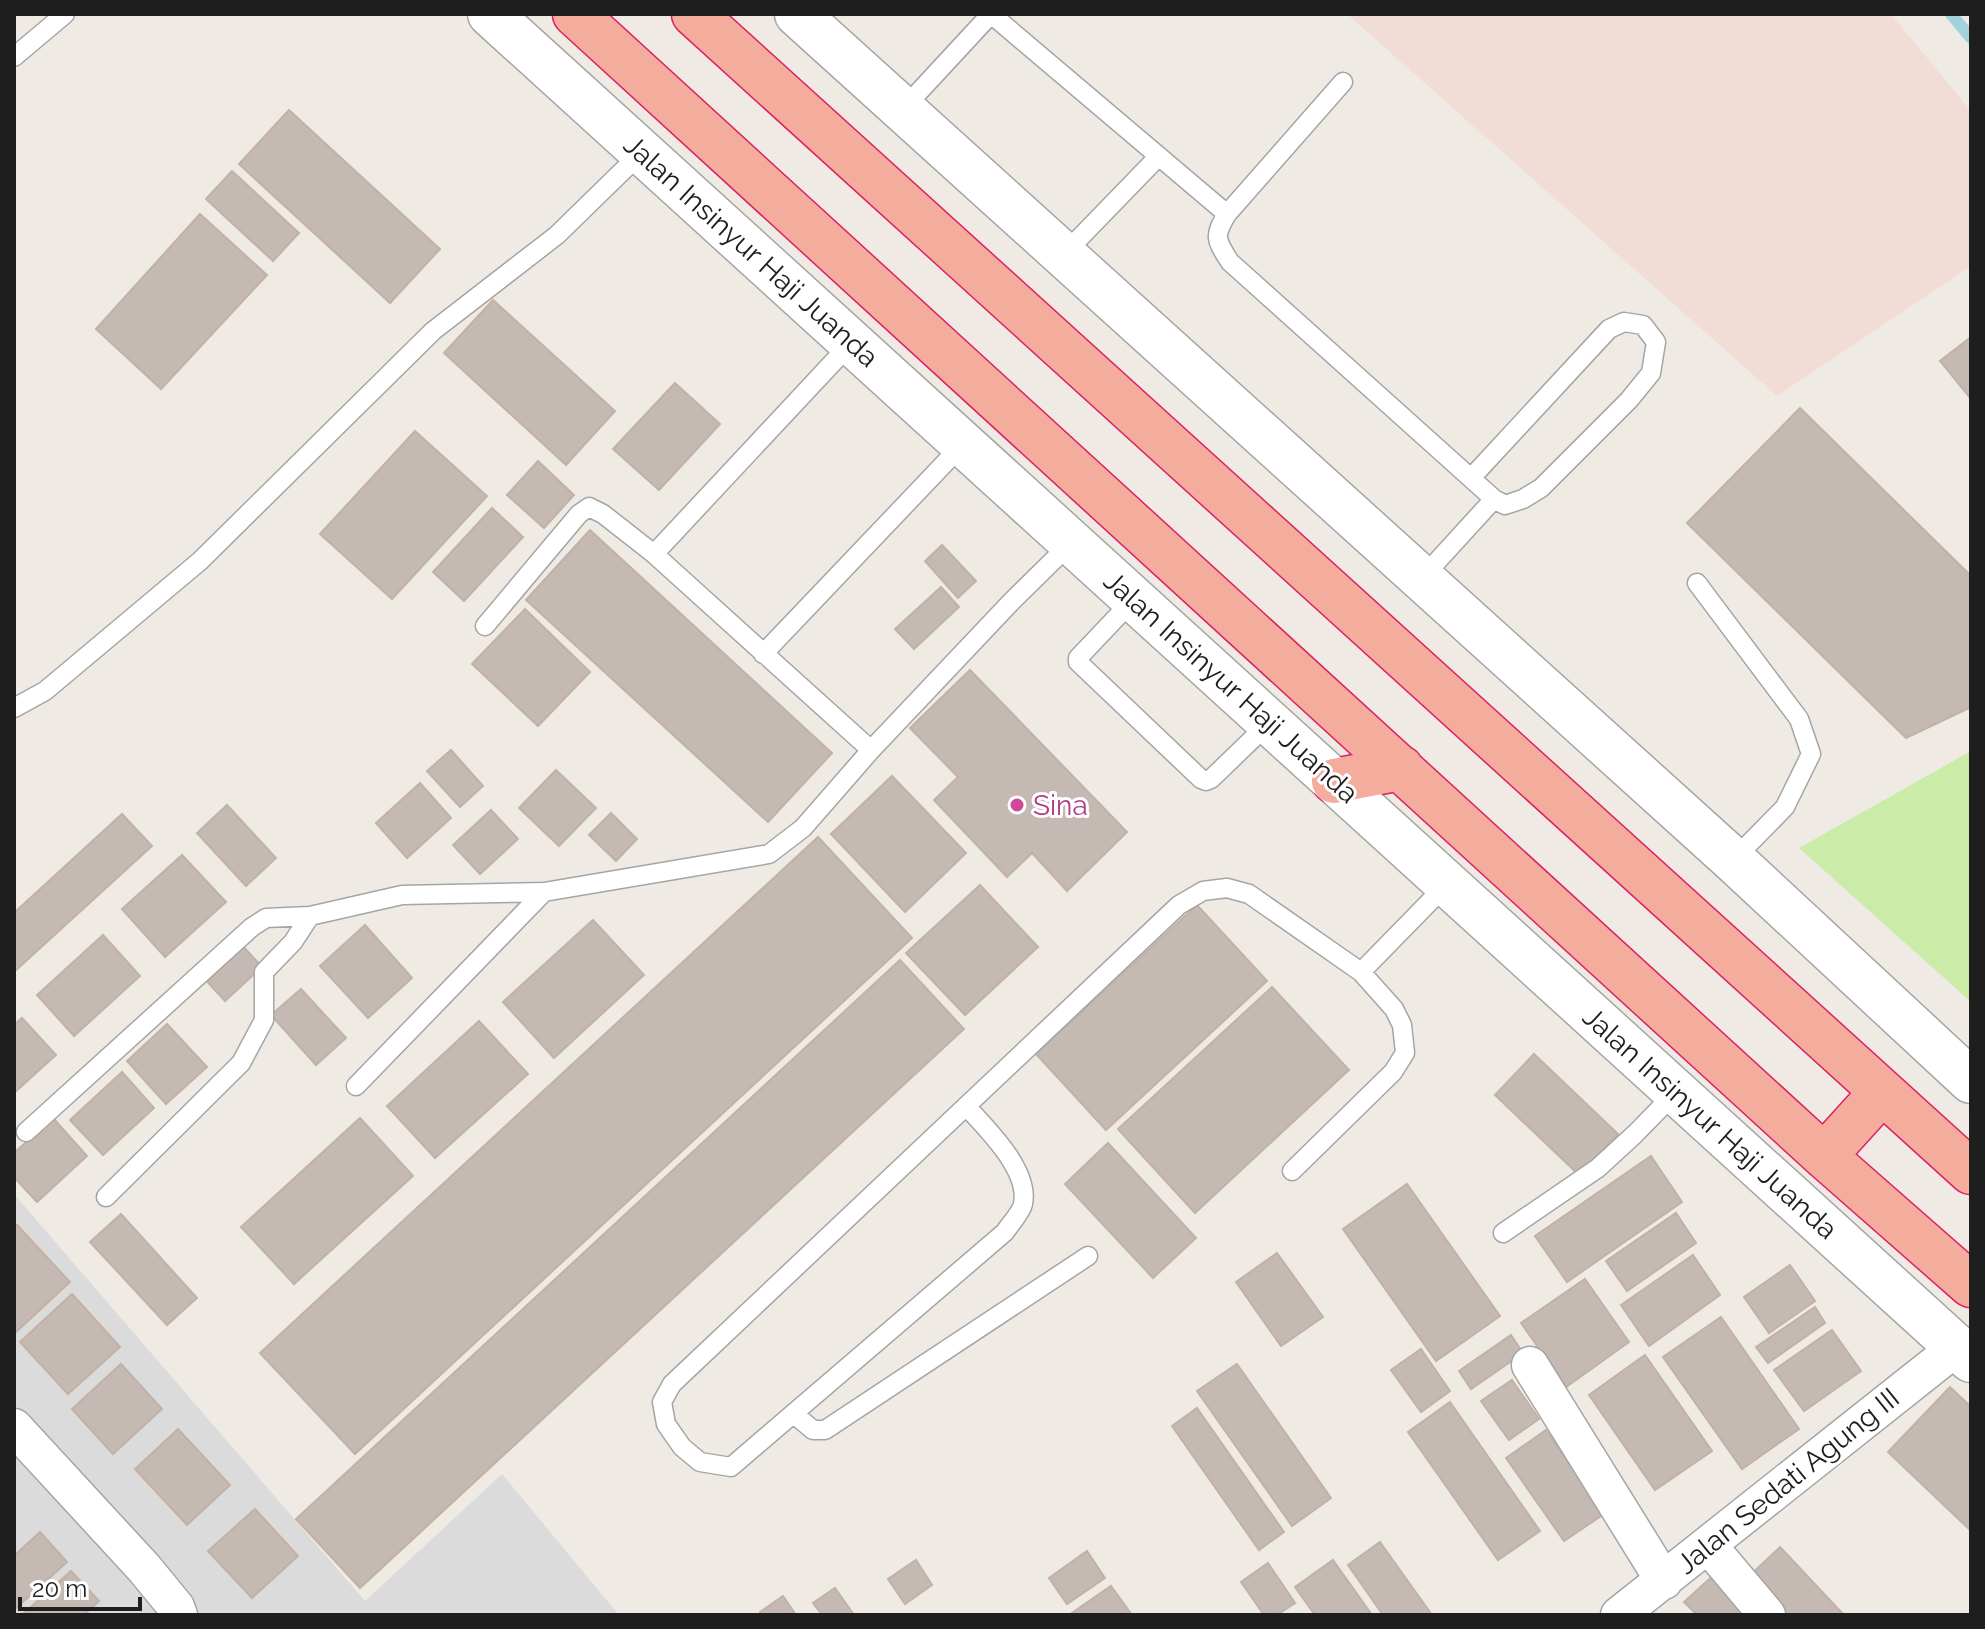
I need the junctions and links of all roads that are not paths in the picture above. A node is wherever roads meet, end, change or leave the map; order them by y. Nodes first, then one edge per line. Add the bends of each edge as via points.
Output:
1 (65, 14) edge
2 (490, 14) edge
3 (575, 14) edge
4 (694, 14) edge
5 (797, 14) edge
6 (14, 57) edge
7 (1343, 82) dead end
8 (901, 110) junction
9 (642, 152) junction
10 (1159, 156) junction
11 (1227, 214) junction
12 (1062, 255) junction
13 (852, 342) junction
14 (963, 444) junction
15 (1471, 478) junction
16 (1494, 499) junction
17 (1072, 542) junction
18 (654, 554) junction
19 (1421, 579) junction
20 (1697, 583) dead end
21 (1134, 599) junction
22 (485, 626) dead end
23 (763, 654) junction
24 (14, 708) edge
25 (1270, 722) junction
26 (871, 750) junction
27 (1401, 768) junction
28 (1334, 781) junction
29 (1733, 860) junction
30 (1447, 884) junction
31 (544, 892) junction
32 (310, 916) junction
33 (1361, 972) junction
34 (1971, 1081) edge
35 (356, 1086) dead end
36 (1676, 1092) junction
37 (1882, 1092) junction
38 (966, 1106) junction
39 (26, 1132) dead end
40 (1824, 1156) junction
41 (1292, 1171) dead end
42 (1971, 1172) edge
43 (106, 1197) dead end
44 (1503, 1233) dead end
45 (1088, 1256) dead end
46 (1971, 1285) edge
47 (1964, 1353) edge
48 (1530, 1365) dead end
49 (794, 1414) junction
50 (14, 1427) edge
51 (1708, 1545) junction
52 (1664, 1581) junction
53 (179, 1615) edge
54 (1619, 1615) edge
55 (1767, 1615) edge

1 - 6 lane
2 - 9 street, Jalan Insinyur Haji Juanda
3 - 27 highway, Jalan Insinyur Haji Juanda
4 - 37 highway
5 - 8 street
7 - 11 lane
8 - 10 lane via 991,14
8 - 12 street
9 - 13 street, Jalan Insinyur Haji Juanda
9 - 24 lane via 557,235 433,331 200,561 45,691
10 - 11 lane
10 - 12 lane
11 - 15 lane via 1217,231 1230,262
12 - 19 street
13 - 14 street, Jalan Insinyur Haji Juanda
13 - 18 lane
14 - 17 street, Jalan Insinyur Haji Juanda
14 - 23 lane
15 - 16 lane
15 - 16 lane via 1598,338 1624,322 1643,325 1656,342 1651,373 1629,400 1541,488 1505,505
16 - 19 lane
17 - 21 street, Jalan Insinyur Haji Juanda
17 - 26 lane
18 - 22 lane via 589,507
18 - 23 lane
19 - 29 street
20 - 29 lane via 1799,719 1811,754 1785,807
21 - 25 street, Jalan Insinyur Haji Juanda
21 - 25 lane via 1078,662 1201,779 1211,779
23 - 26 lane
25 - 28 street, Jalan Insinyur Haji Juanda
26 - 31 lane via 803,828 769,854
27 - 28 highway
27 - 40 highway, Jalan Insinyur Haji Juanda
28 - 30 street, Jalan Insinyur Haji Juanda
29 - 34 street
30 - 33 lane
30 - 36 street, Jalan Insinyur Haji Juanda
31 - 32 lane via 402,895
31 - 35 lane
32 - 39 lane via 266,918 252,927
32 - 43 lane via 264,972 264,1020 241,1063
33 - 38 lane via 1249,894 1227,888 1203,891 1179,905
33 - 41 lane via 1398,1017 1405,1053 1393,1072
36 - 44 lane via 1598,1168
36 - 47 street, Jalan Insinyur Haji Juanda
37 - 40 highway
37 - 42 highway
38 - 49 lane via 1004,1148 1019,1177 1023,1204 1005,1232
38 - 49 lane via 672,1384 662,1402 666,1424 682,1447 700,1462 731,1467
40 - 46 highway, Jalan Insinyur Haji Juanda
45 - 49 lane via 825,1430 813,1430
47 - 51 street, Jalan Sedati Agung III
48 - 52 street
50 - 53 street via 144,1568
51 - 52 street, Jalan Sedati Agung III
51 - 55 street
52 - 54 street, Jalan Sedati Agung III

